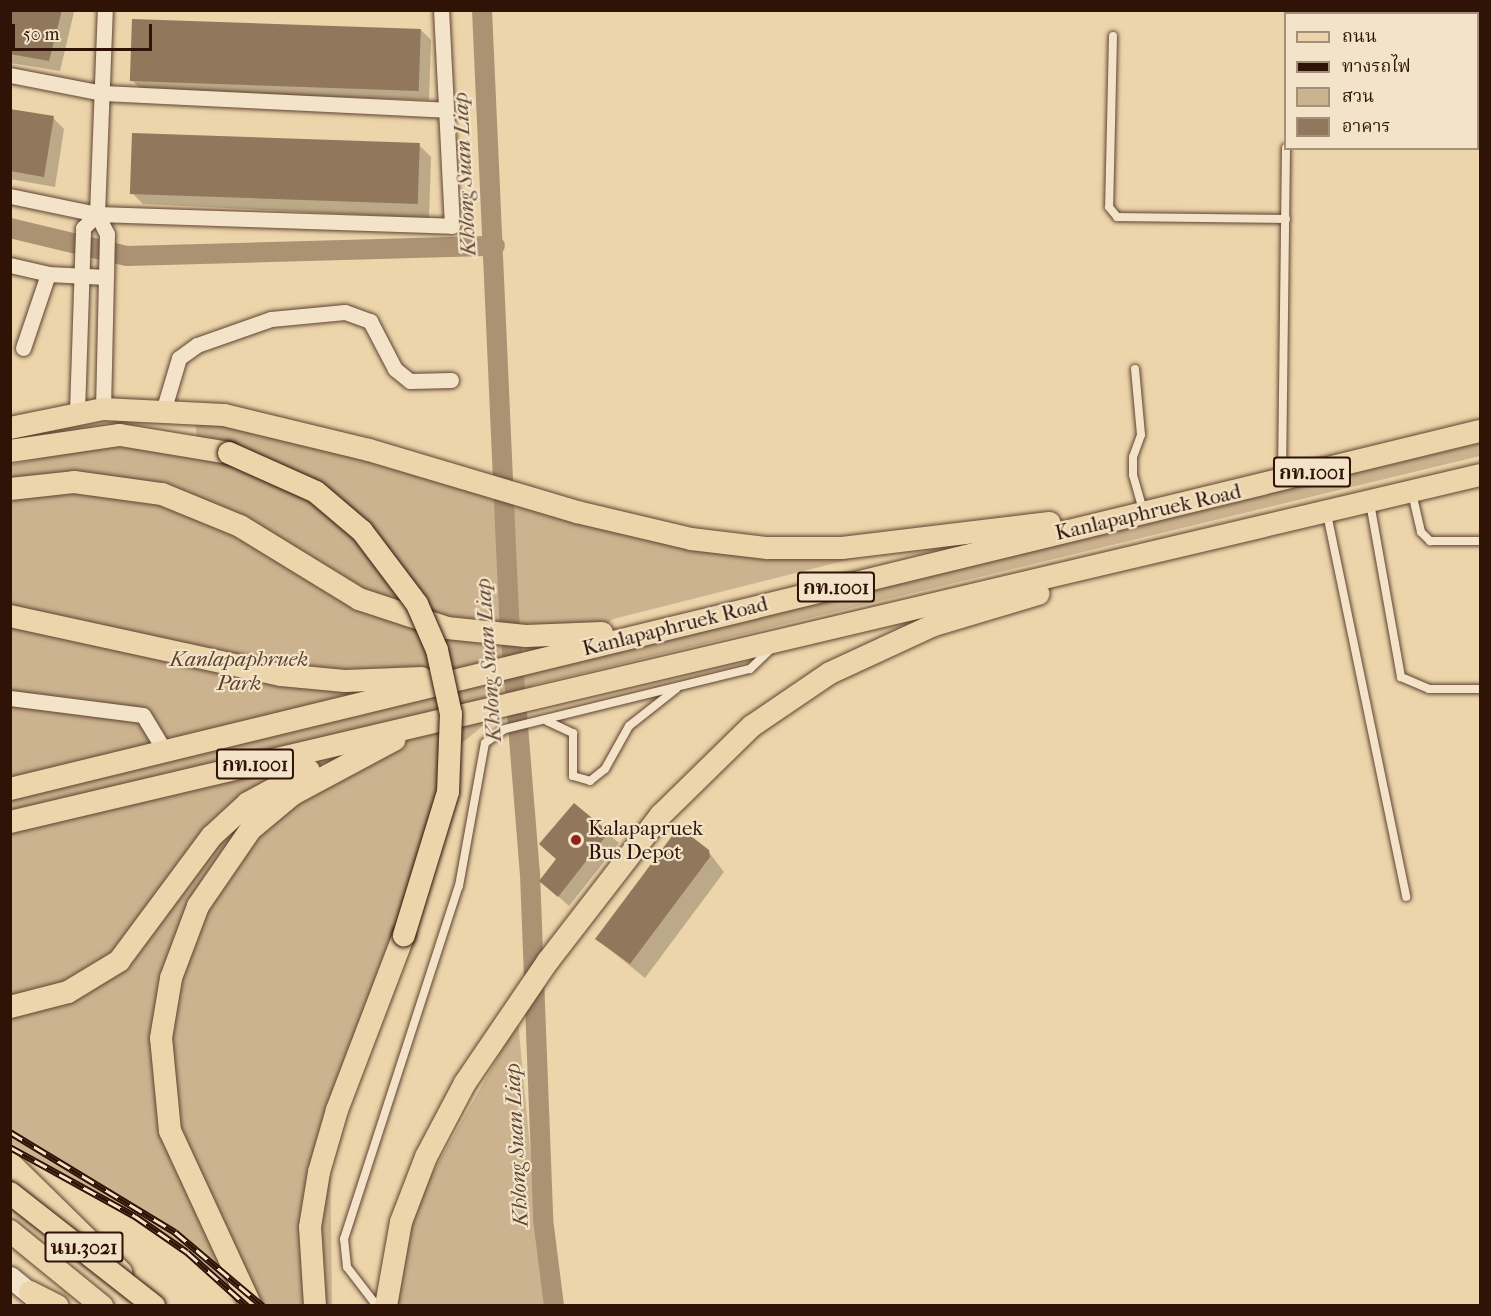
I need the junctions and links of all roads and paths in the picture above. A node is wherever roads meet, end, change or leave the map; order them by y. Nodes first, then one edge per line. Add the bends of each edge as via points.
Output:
1 (105, 10) edge
2 (441, 10) edge
3 (1113, 36) dead end
4 (10, 75) edge
5 (103, 93) junction
6 (446, 110) junction
7 (1286, 150) edge
8 (10, 196) edge
9 (97, 214) junction
10 (1286, 219) junction
11 (10, 265) edge
12 (81, 268) junction
13 (106, 270) junction
14 (48, 274) junction
15 (23, 348) dead end
16 (1136, 369) dead end
17 (451, 380) dead end
18 (164, 408) junction
19 (103, 409) junction
20 (77, 412) junction
21 (10, 428) edge
22 (1480, 431) edge
23 (10, 451) edge
24 (1480, 475) edge
25 (1282, 480) junction
26 (10, 489) edge
27 (1412, 492) junction
28 (1370, 502) junction
29 (1143, 513) junction
30 (1326, 513) junction
31 (1258, 529) junction
32 (1480, 541) edge
33 (10, 615) edge
34 (697, 621) junction
35 (778, 639) junction
36 (486, 673) junction
37 (680, 686) junction
38 (1480, 689) edge
39 (10, 698) edge
40 (540, 721) junction
41 (424, 724) junction
42 (166, 753) junction
43 (10, 789) edge
44 (10, 822) edge
45 (1406, 897) dead end
46 (10, 1007) edge
47 (10, 1163) edge
48 (10, 1193) edge
49 (10, 1231) edge
50 (10, 1277) edge
51 (37, 1299) edge
52 (58, 1305) edge
53 (102, 1305) edge
54 (149, 1305) edge
55 (154, 1305) edge
56 (251, 1305) edge
57 (315, 1305) edge
58 (377, 1305) edge
59 (386, 1305) edge

1 - 5 street
2 - 6 street
3 - 10 lane via 1109,207 1117,217
4 - 5 street
5 - 6 street
5 - 9 street
6 - 9 street via 452,226
7 - 10 lane
8 - 9 street
9 - 12 street via 83,228
9 - 13 street via 107,234
10 - 25 lane
11 - 14 street
12 - 13 street
12 - 14 street
12 - 20 street
13 - 19 street
14 - 15 street
16 - 29 lane via 1142,435 1132,457
17 - 18 street via 410,381 395,369 370,321 345,312 271,319 197,345 179,358
18 - 19 main road
18 - 29 main road via 254,420 691,539 821,550
19 - 20 main road
20 - 21 main road
22 - 25 main road, Kanlapaphruek Road / กท.1001
23 - 57 main road, bridge via 120,435 229,453 289,477 338,510 383,555 429,628 448,692 451,765 437,839 337,1110 319,1172 310,1227
24 - 27 main road, Kanlapaphruek Road / กท.1001
25 - 29 main road, Kanlapaphruek Road / กท.1001
26 - 34 main road via 75,482 162,494 240,526 322,580 389,611 492,634 526,636
27 - 28 main road, Kanlapaphruek Road / กท.1001
27 - 32 lane via 1421,532 1430,541
28 - 30 main road, Kanlapaphruek Road / กท.1001
28 - 38 lane via 1401,677 1429,689
29 - 34 main road, Kanlapaphruek Road / กท.1001
30 - 31 main road, Kanlapaphruek Road / กท.1001
30 - 45 lane
31 - 35 main road, Kanlapaphruek Road / กท.1001
31 - 59 main road via 934,625 830,673 752,726 691,783 629,853 523,996 465,1083 426,1157 401,1222
33 - 36 main road via 281,675 345,681
34 - 36 main road, Kanlapaphruek Road / กท.1001
35 - 37 lane via 755,667
35 - 41 main road, Kanlapaphruek Road / กท.1001
36 - 42 main road, Kanlapaphruek Road / กท.1001
37 - 40 lane
37 - 40 lane via 629,726 605,769 590,782 573,776 575,741 568,727
39 - 42 street via 143,715
40 - 58 lane via 505,729 490,737 482,750 459,886 344,1239 347,1266
41 - 44 main road, Kanlapaphruek Road / กท.1001
41 - 46 main road via 295,776 248,803 195,855 150,927 119,961 85,985 44,1001
41 - 56 main road via 293,794 251,829 209,886 177,954 161,1038 166,1111 181,1161
42 - 43 main road, Kanlapaphruek Road / กท.1001
47 - 54 main road via 62,1208
48 - 55 main road, นบ.3021, bridge
49 - 53 main road, นบ.3021
50 - 51 main road, นบ.3021
51 - 52 main road

